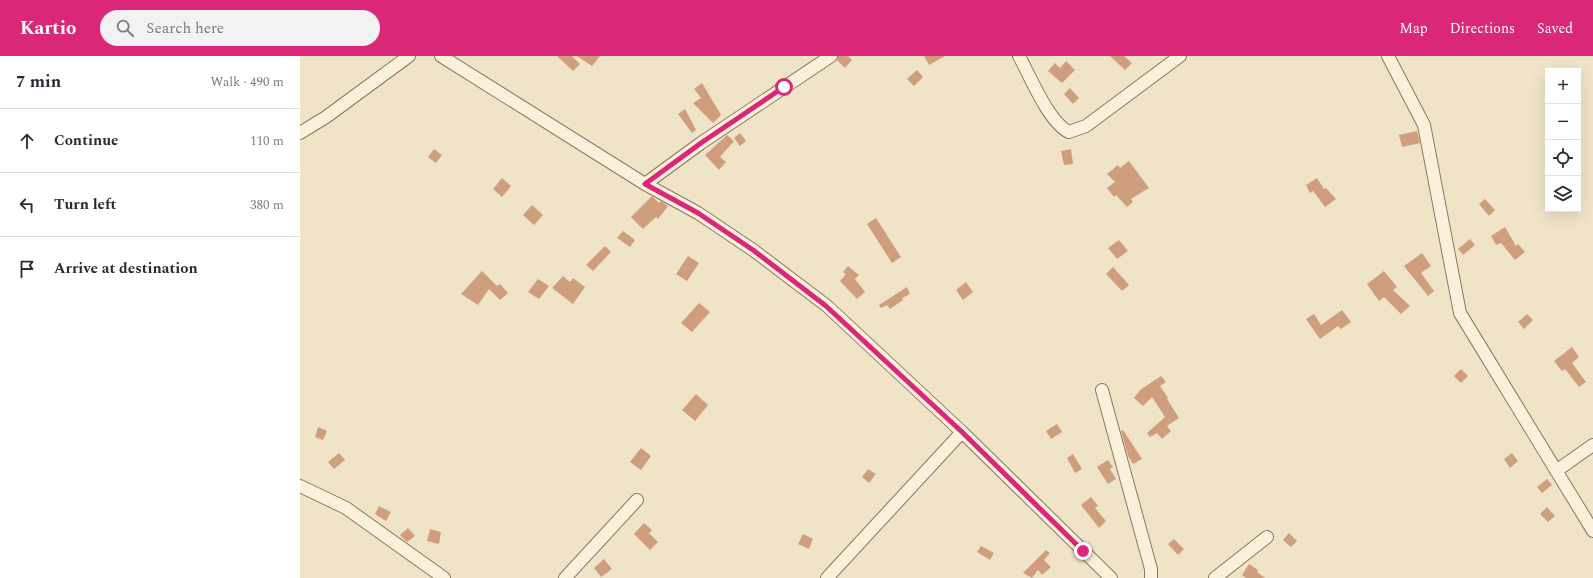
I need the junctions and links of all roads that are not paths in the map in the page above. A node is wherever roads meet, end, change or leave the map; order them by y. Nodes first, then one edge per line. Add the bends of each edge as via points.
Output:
1 (409, 56) edge
2 (441, 56) edge
3 (830, 56) edge
4 (1019, 56) edge
5 (1180, 56) edge
6 (1388, 56) edge
7 (300, 134) edge
8 (645, 184) junction
9 (1102, 390) dead end
10 (962, 432) junction
11 (1593, 445) edge
12 (1556, 471) junction
13 (300, 486) edge
14 (637, 500) dead end
15 (1593, 532) edge
16 (1267, 536) dead end
17 (444, 578) edge
18 (565, 578) edge
19 (827, 578) edge
20 (1111, 578) edge
21 (1151, 578) edge
22 (1215, 578) edge

1 - 7 street
2 - 8 street
3 - 8 street
4 - 5 street via 1050,111 1062,128 1069,132 1086,126
6 - 12 street via 1424,125 1460,313
8 - 10 street via 698,213 747,246 826,306
9 - 21 street via 1151,569
10 - 19 street
10 - 20 street
11 - 12 street
12 - 15 street
13 - 17 street via 346,508
14 - 18 street
16 - 22 street

